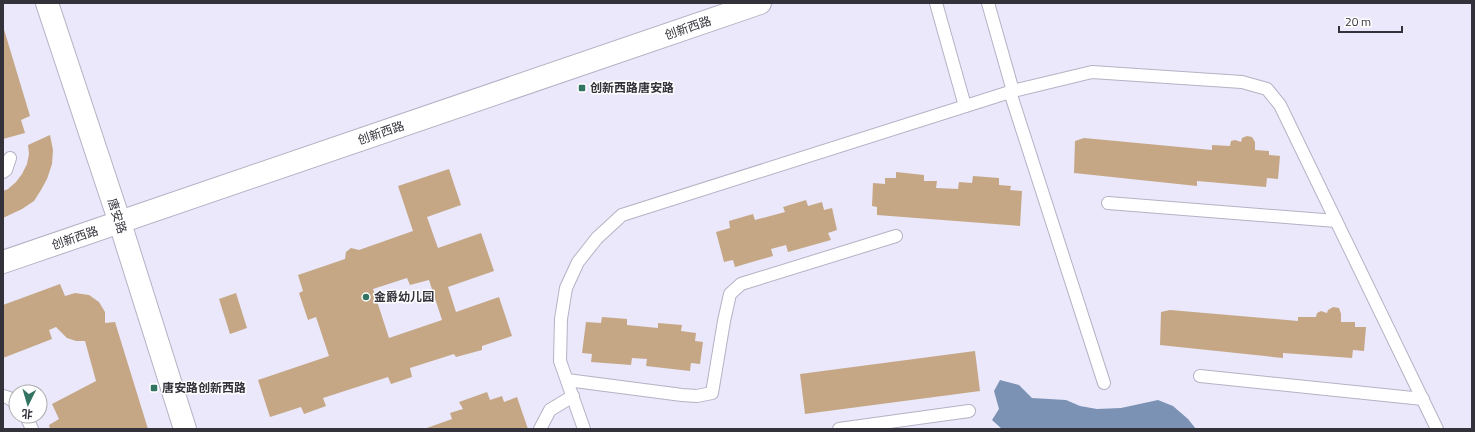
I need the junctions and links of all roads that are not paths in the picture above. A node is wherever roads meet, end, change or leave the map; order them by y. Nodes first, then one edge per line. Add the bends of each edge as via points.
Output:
1 (46, 3) edge
2 (760, 3) edge
3 (936, 3) edge
4 (988, 3) edge
5 (1011, 92) junction
6 (965, 106) junction
7 (10, 158) dead end
8 (3, 172) edge
9 (1108, 203) dead end
10 (1336, 221) junction
11 (120, 223) junction
12 (896, 236) dead end
13 (3, 262) edge
14 (1200, 376) dead end
15 (567, 380) junction
16 (1104, 383) dead end
17 (573, 396) junction
18 (1423, 399) junction
19 (969, 411) dead end
20 (186, 429) edge
21 (540, 429) edge
22 (584, 429) edge
23 (839, 429) edge
24 (1437, 429) edge

1 - 11 street, 唐安路
2 - 11 street, 创新西路
3 - 6 lane
4 - 5 lane
5 - 6 lane
5 - 10 lane via 1092,72 1242,82 1267,89 1280,105
5 - 16 lane
6 - 15 lane via 622,215 597,238 578,262 566,288 561,320 560,361
7 - 8 lane
9 - 10 lane
10 - 18 lane
11 - 13 street, 创新西路
11 - 20 street, 唐安路
12 - 15 lane via 741,284 730,294 712,393 682,395
14 - 18 lane
15 - 17 lane
17 - 21 lane via 550,410
17 - 22 lane
18 - 24 lane
19 - 23 lane

